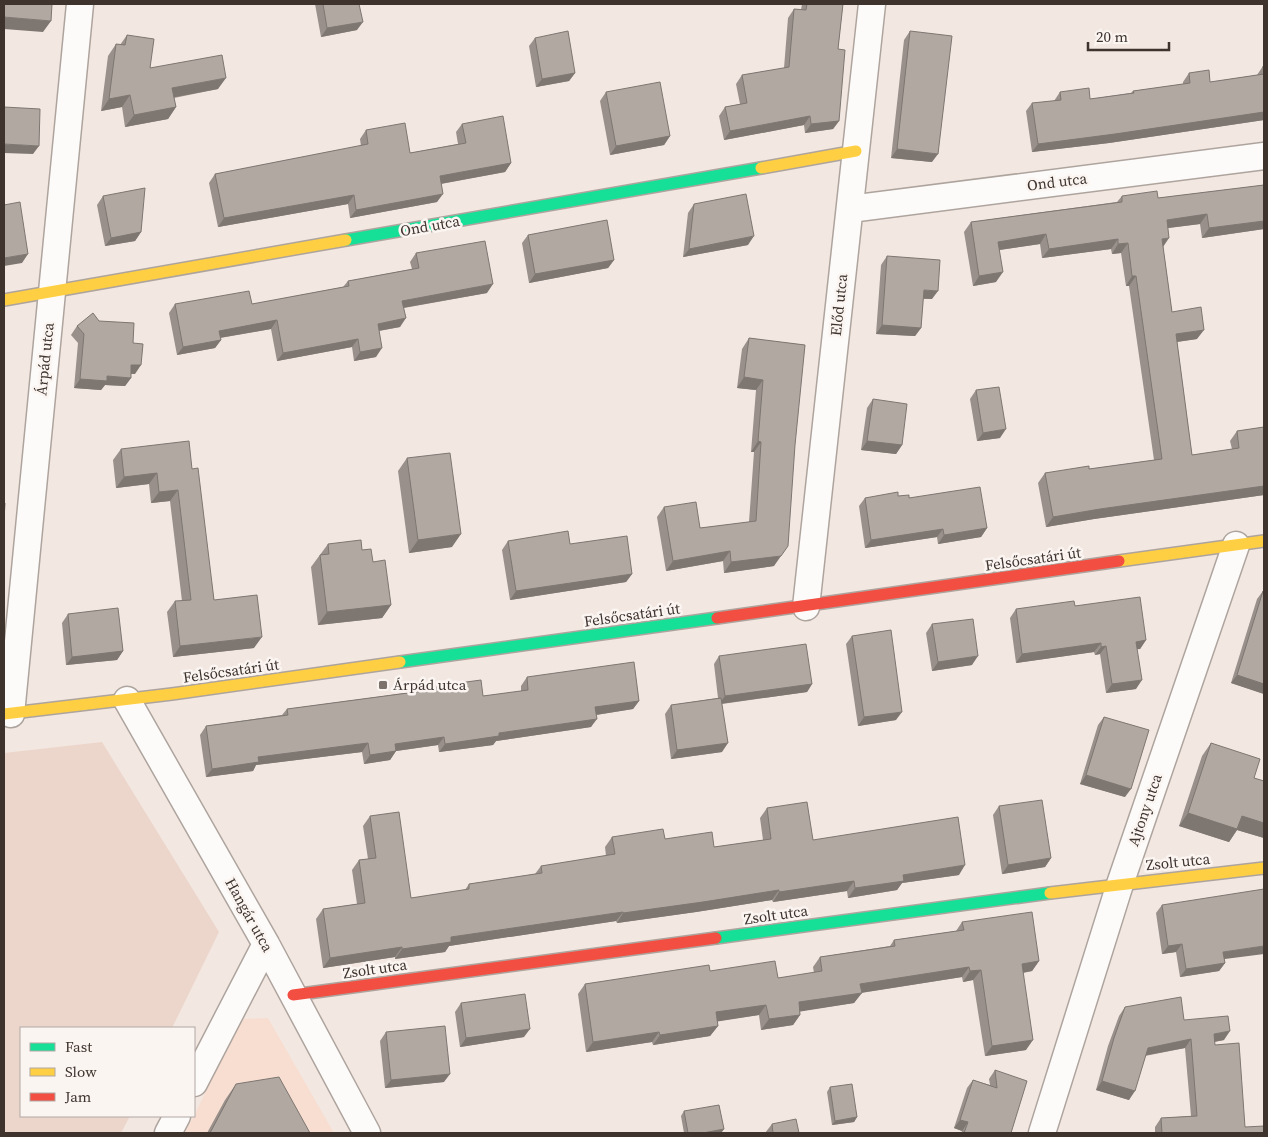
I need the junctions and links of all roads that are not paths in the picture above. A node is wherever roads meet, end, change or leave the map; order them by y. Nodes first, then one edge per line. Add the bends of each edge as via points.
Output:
1 (80, 4) edge
2 (872, 4) edge
3 (856, 152) junction
4 (1264, 156) edge
5 (850, 208) junction
6 (52, 292) junction
7 (4, 300) edge
8 (1264, 541) edge
9 (1236, 545) junction
10 (806, 606) junction
11 (127, 700) junction
12 (7, 714) edge
13 (1264, 868) edge
14 (1120, 884) junction
15 (266, 944) junction
16 (293, 995) junction
17 (195, 1081) edge
18 (176, 1117) edge
19 (168, 1133) edge
20 (367, 1133) edge
21 (1042, 1133) edge

1 - 6 street, Árpád utca
2 - 3 street, Előd utca
3 - 5 street, Előd utca
3 - 6 street, Ond utca
4 - 5 street, Ond utca
5 - 10 street, Előd utca
6 - 7 street, Ond utca
6 - 12 street, Árpád utca
8 - 9 street, Felsőcsatári út
9 - 10 street, Felsőcsatári út
9 - 14 street, Ajtony utca
10 - 11 street, Felsőcsatári út
11 - 12 street, Felsőcsatári út
11 - 15 street, Hangár utca
13 - 14 street, Zsolt utca
14 - 16 street, Zsolt utca
14 - 21 street, Ajtony utca
15 - 16 street, Hangár utca
15 - 17 street
16 - 20 street, Hangár utca
18 - 19 street

